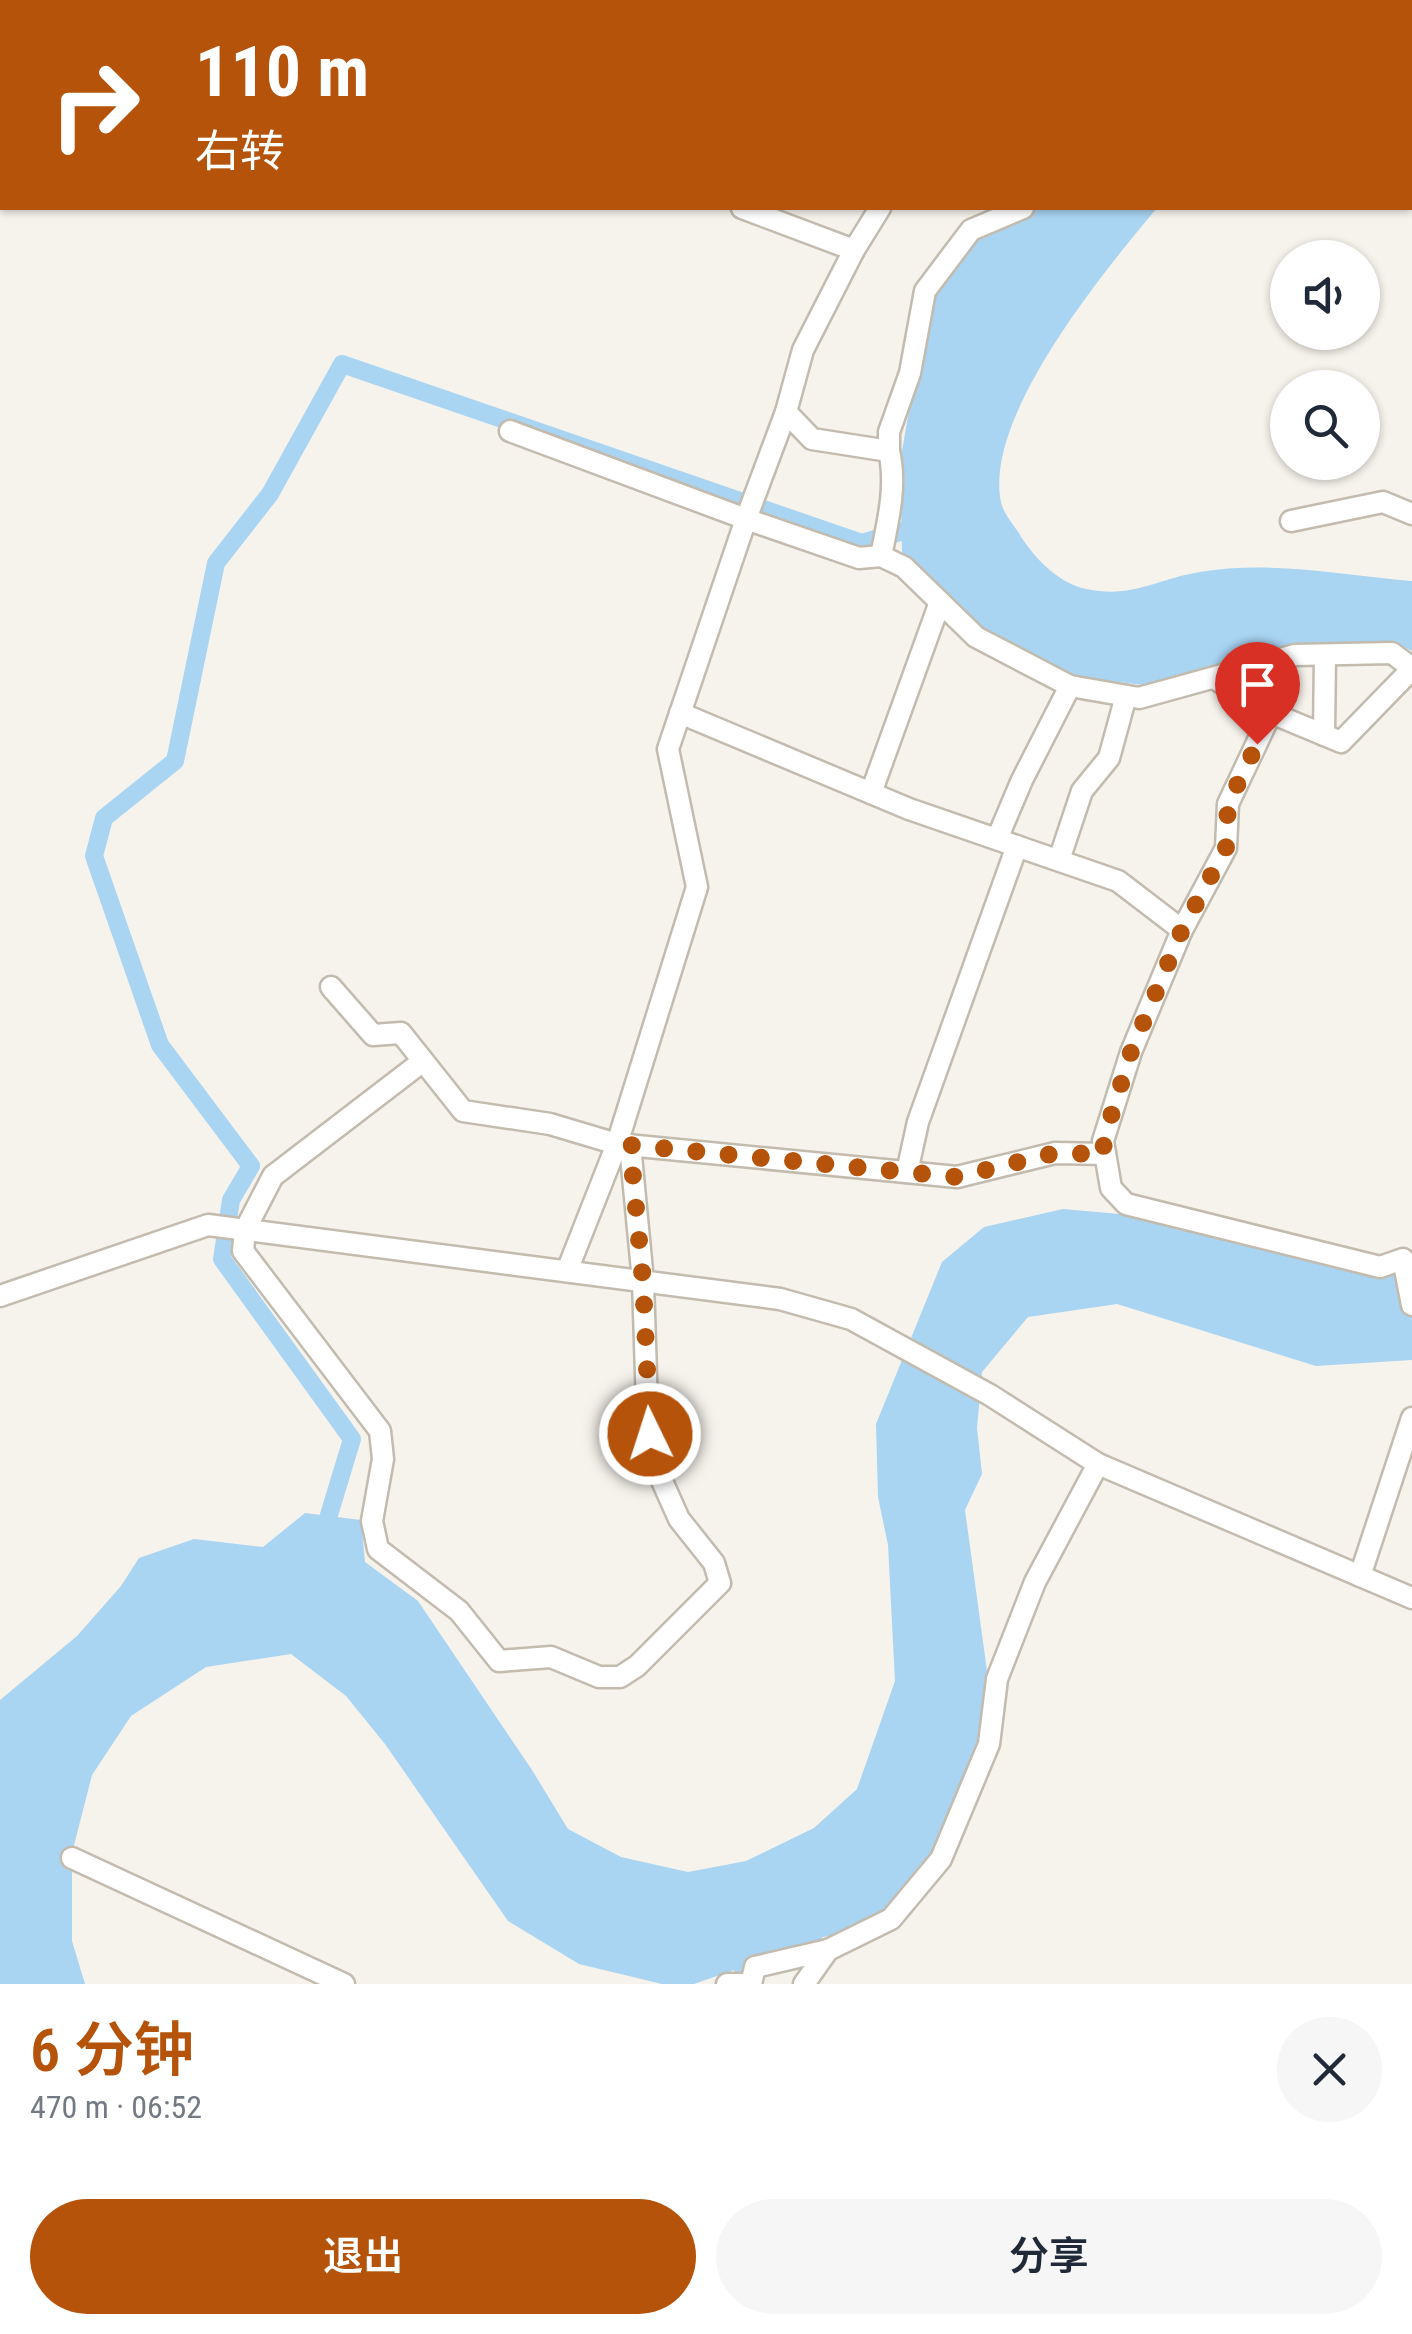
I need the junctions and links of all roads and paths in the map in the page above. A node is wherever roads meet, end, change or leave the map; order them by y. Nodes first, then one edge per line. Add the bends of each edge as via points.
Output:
1 (747, 210) edge
2 (879, 210) edge
3 (1018, 210) edge
4 (854, 250) junction
5 (786, 412) junction
6 (510, 431) dead end
7 (889, 450) junction
8 (1412, 514) edge
9 (746, 519) junction
10 (1290, 521) dead end
11 (882, 556) junction
12 (940, 602) junction
13 (1324, 655) junction
14 (1412, 668) edge
15 (1214, 678) junction
16 (1070, 686) junction
17 (1126, 696) junction
18 (680, 713) junction
19 (1271, 714) junction
20 (1324, 735) junction
21 (871, 793) junction
22 (1008, 843) junction
23 (1058, 860) junction
24 (1182, 930) junction
25 (330, 986) dead end
26 (424, 1061) junction
27 (624, 1144) junction
28 (1105, 1154) junction
29 (907, 1172) junction
30 (245, 1230) junction
31 (568, 1272) junction
32 (643, 1281) junction
33 (0, 1296) edge
34 (1412, 1305) edge
35 (1412, 1418) edge
36 (1098, 1464) junction
37 (1360, 1576) junction
38 (1412, 1598) edge
39 (72, 1858) dead end
40 (828, 1950) junction
41 (344, 1984) edge
42 (727, 1984) edge
43 (742, 1984) edge
44 (751, 1984) edge
45 (804, 1984) edge

1 - 4 street
2 - 4 street
3 - 7 street via 971,230 925,291
4 - 5 street via 804,350
5 - 7 street via 812,439
5 - 9 street
6 - 9 street
7 - 11 street via 894,470
8 - 10 street via 1384,502
9 - 11 street via 859,558
9 - 18 street
11 - 12 street via 904,567
12 - 16 street via 976,638
12 - 21 street
13 - 14 street via 1392,652
13 - 15 street via 1295,655
13 - 20 street
14 - 20 street via 1341,742
15 - 17 street
15 - 19 street
16 - 17 street
16 - 22 street via 1022,780
17 - 23 street via 1109,758 1082,791
18 - 21 street
18 - 27 street via 668,749 697,887
19 - 20 street
19 - 24 street via 1228,804 1226,848
21 - 22 street
22 - 23 street
22 - 29 street
23 - 24 street via 1118,881
24 - 28 street via 1131,1052
25 - 26 street via 373,1035 401,1033
26 - 27 street via 464,1111
26 - 30 street via 274,1176
27 - 29 street
27 - 31 street
27 - 32 street
28 - 29 street via 1055,1153 957,1177
28 - 34 street via 1111,1188 1126,1204 1380,1267 1403,1259
30 - 31 street
30 - 32 street via 243,1251 380,1431 383,1460 372,1520 378,1550 459,1611 499,1661 551,1657 599,1676 620,1677 637,1666 720,1583 714,1563 679,1519 654,1463
30 - 33 street via 208,1225
31 - 32 street
32 - 36 street via 780,1298 851,1319
35 - 37 street
36 - 37 street
36 - 40 street via 1028,1598 997,1679 989,1744 941,1859 891,1919
37 - 38 street
39 - 41 street
40 - 44 street via 755,1967
40 - 45 street
42 - 43 street

